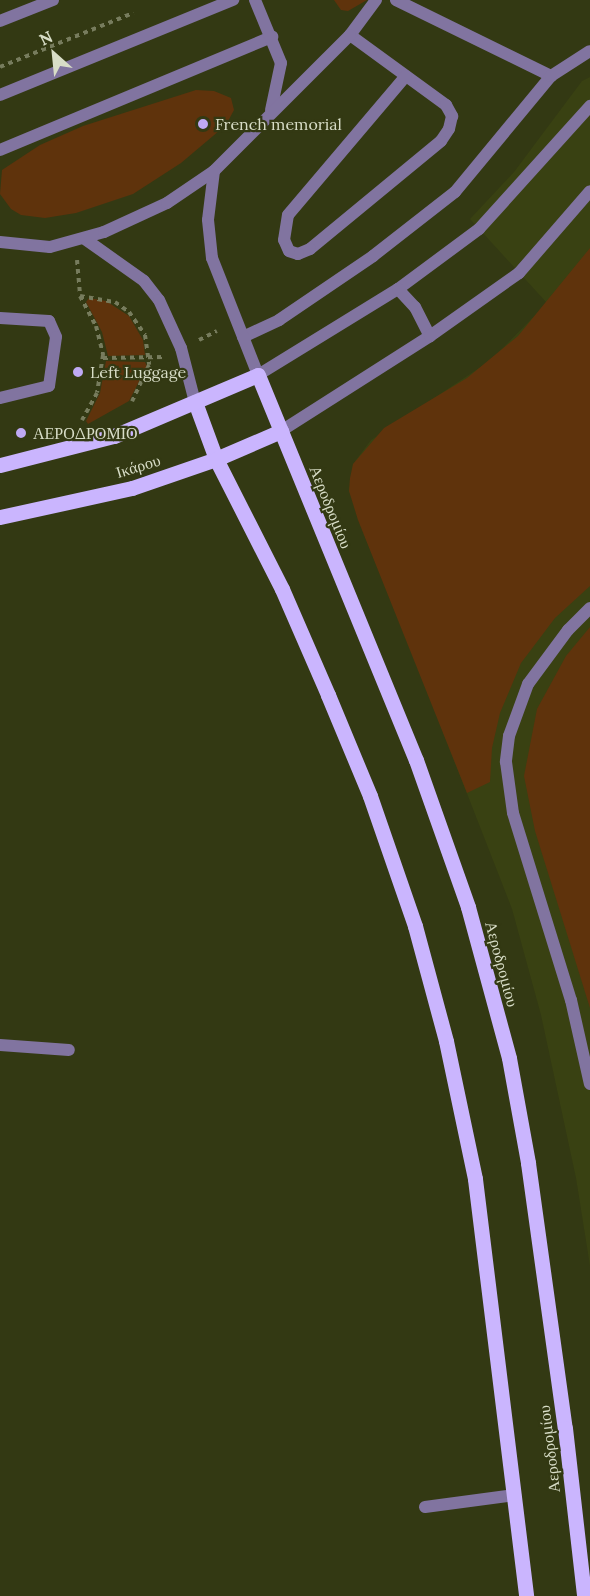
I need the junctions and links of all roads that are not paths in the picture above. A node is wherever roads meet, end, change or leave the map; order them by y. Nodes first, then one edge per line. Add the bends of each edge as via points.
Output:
1 (53, 0) edge
2 (233, 0) edge
3 (255, 0) edge
4 (375, 0) edge
5 (396, 0) edge
6 (0, 21) edge
7 (350, 35) junction
8 (272, 37) junction
9 (590, 51) edge
10 (406, 76) junction
11 (551, 76) junction
12 (0, 95) edge
13 (590, 106) edge
14 (268, 116) junction
15 (0, 150) edge
16 (214, 171) junction
17 (590, 192) edge
18 (85, 239) junction
19 (0, 242) edge
20 (398, 289) junction
21 (0, 318) edge
22 (430, 336) junction
23 (243, 338) junction
24 (258, 375) junction
25 (0, 398) edge
26 (195, 402) junction
27 (281, 431) junction
28 (216, 459) junction
29 (0, 465) edge
30 (0, 518) edge
31 (590, 608) edge
32 (0, 1045) edge
33 (69, 1050) dead end
34 (590, 1084) edge
35 (515, 1495) junction
36 (425, 1507) dead end
37 (526, 1596) edge
38 (584, 1596) edge

1 - 6 street
2 - 12 street
3 - 8 street
4 - 7 street
5 - 11 street
7 - 10 street
7 - 14 street
8 - 14 street via 281,63
8 - 15 street
9 - 11 street
10 - 10 street via 446,105 452,116 441,141 310,249 298,255 289,251 284,240 288,215
11 - 23 street via 455,192 373,256 279,320
13 - 20 street via 479,229
14 - 16 street
16 - 18 street via 167,203
16 - 23 street via 208,220 212,258
17 - 22 street via 519,273
18 - 19 street via 50,247
18 - 26 street via 144,281 159,300 181,348
20 - 22 street via 415,307
20 - 24 street
21 - 25 street via 49,321 56,337 49,386
22 - 27 street
23 - 24 street
24 - 26 main road
24 - 27 main road, Αεροδρομίου
26 - 28 main road
26 - 29 main road via 114,436
27 - 28 main road, Ικάρου
27 - 38 main road, Αεροδρομίου via 416,760 468,907 509,1058 559,1382
28 - 30 main road, Ικάρου via 132,488
28 - 35 main road via 282,589 323,684 370,796 415,926 446,1041 475,1179
31 - 34 street via 568,630 528,684 508,736 506,762 513,813 571,1000
32 - 33 street
35 - 36 street
35 - 37 main road

